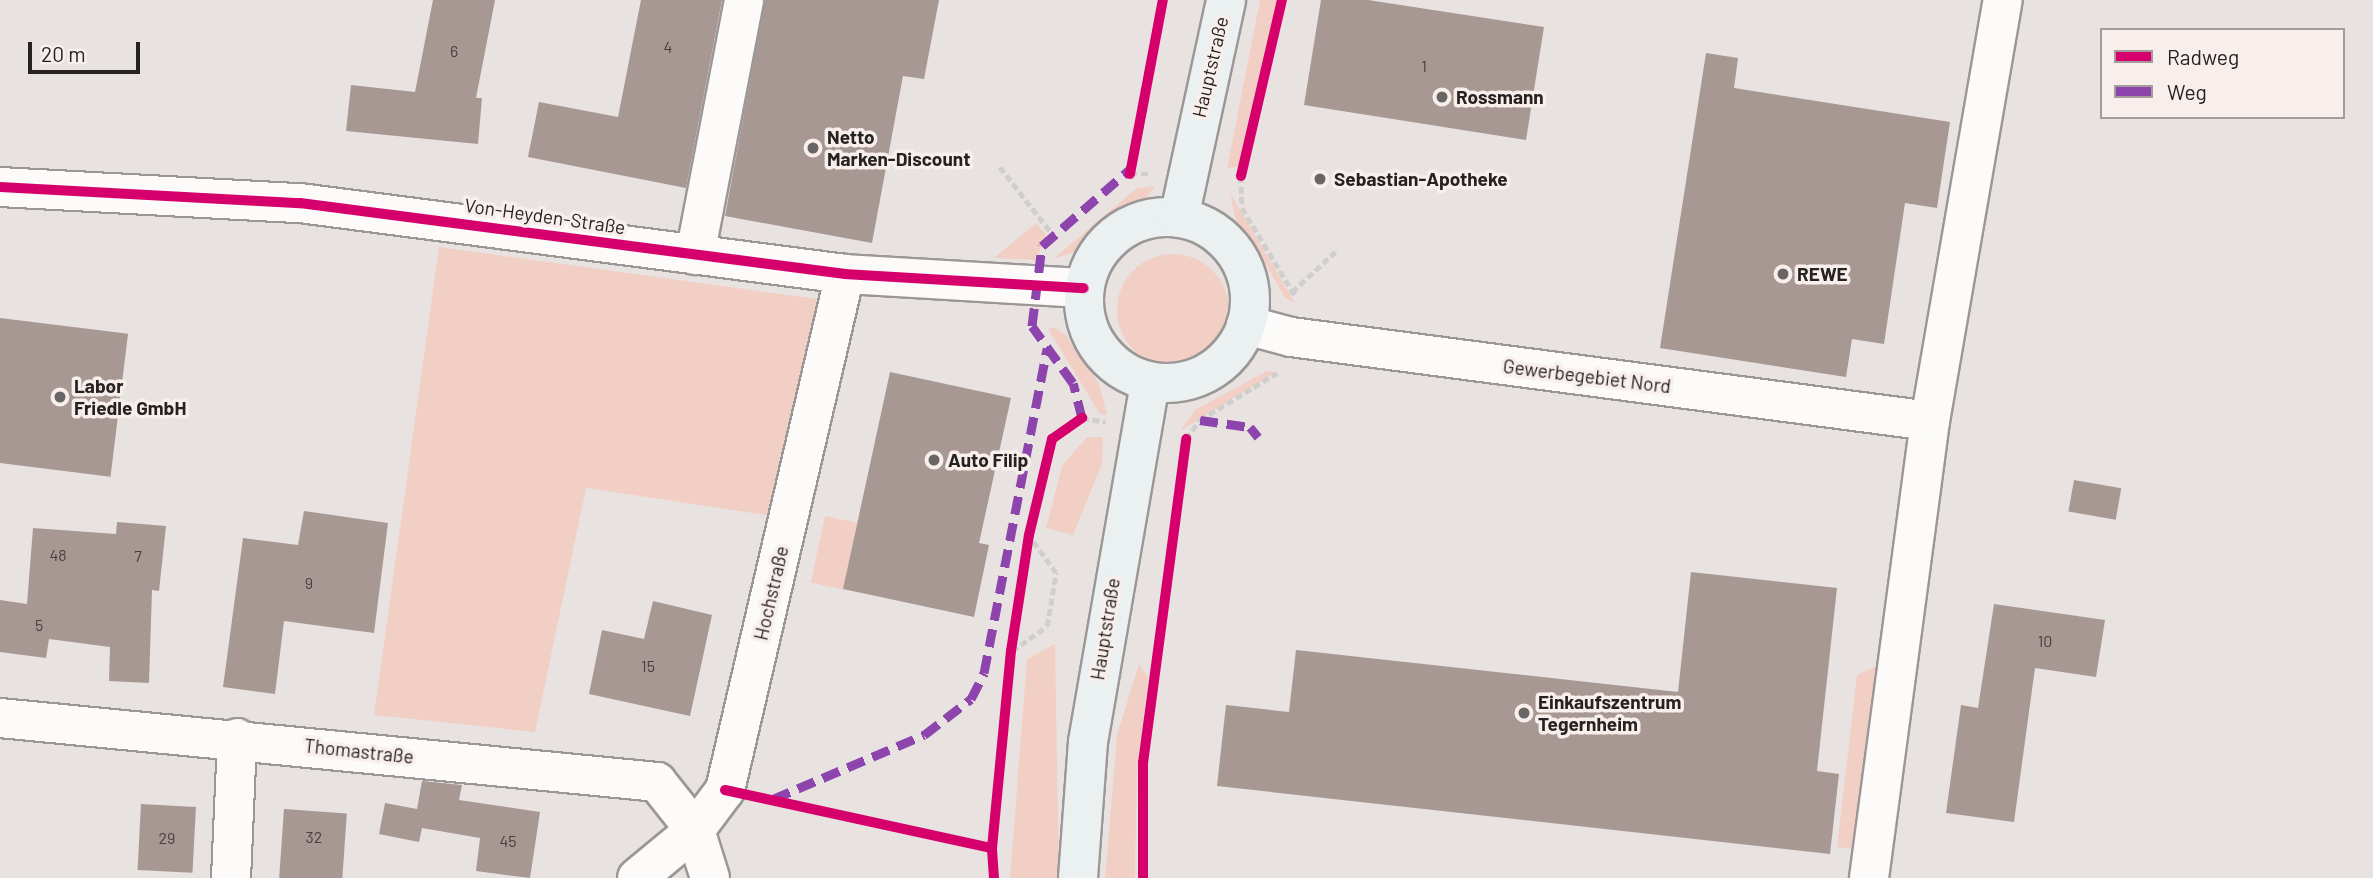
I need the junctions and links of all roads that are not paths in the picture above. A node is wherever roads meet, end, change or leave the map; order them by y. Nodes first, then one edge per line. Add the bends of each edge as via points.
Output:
1 (744, 0) edge
2 (1226, 0) edge
3 (2003, 0) edge
4 (0, 187) edge
5 (1180, 218) junction
6 (695, 255) junction
7 (845, 274) junction
8 (1084, 288) junction
9 (1246, 325) junction
10 (1150, 382) junction
11 (1930, 421) junction
12 (0, 718) edge
13 (237, 738) junction
14 (695, 830) junction
15 (231, 878) edge
16 (636, 878) edge
17 (710, 878) edge
18 (1078, 878) edge
19 (1869, 878) edge

1 - 6 street
2 - 5 main road, Hauptstraße
3 - 11 street
4 - 6 street, Von-Heyden-Straße via 300,203
5 - 8 main road via 1154,218 1118,234 1092,263
5 - 9 main road via 1214,233 1244,269 1250,297
6 - 7 street, Von-Heyden-Straße
7 - 8 street, Von-Heyden-Straße
7 - 14 street, Hochstraße via 725,790
8 - 10 main road via 1088,326 1107,358
9 - 10 main road via 1219,365 1175,384
9 - 11 street, Gewerbegebiet Nord via 1299,338
10 - 18 main road, Hauptstraße via 1088,742
11 - 19 street
12 - 13 street, Thomastraße
13 - 14 street, Thomastraße via 657,782
13 - 15 street
14 - 16 street, Hochstraße
14 - 17 street

